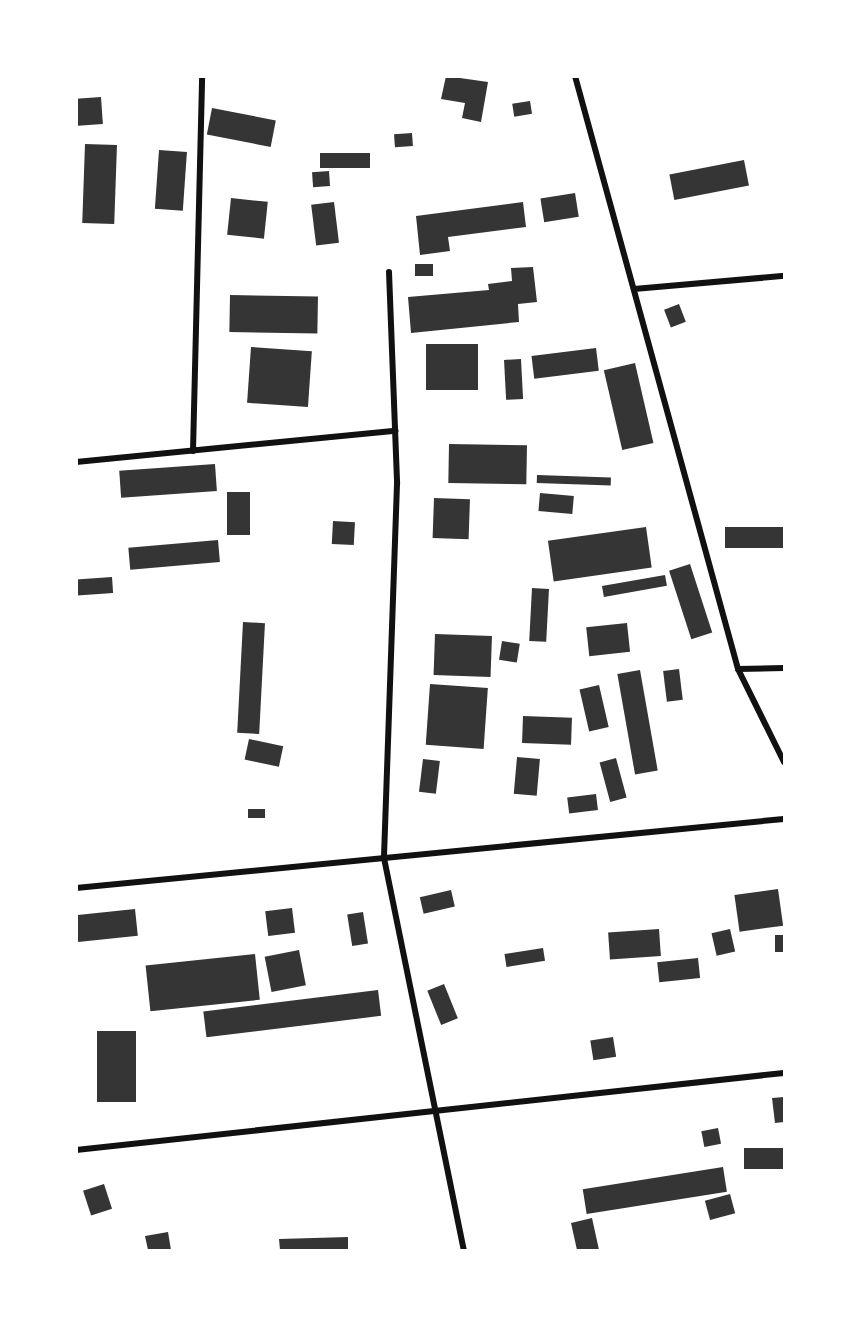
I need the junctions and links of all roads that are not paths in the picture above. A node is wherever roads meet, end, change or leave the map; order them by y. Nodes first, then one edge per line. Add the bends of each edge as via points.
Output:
1 (202, 76) edge
2 (575, 76) edge
3 (389, 272) dead end
4 (784, 276) edge
5 (634, 289) junction
6 (395, 432) junction
7 (192, 451) junction
8 (76, 462) edge
9 (784, 668) edge
10 (738, 669) junction
11 (784, 762) edge
12 (784, 819) edge
13 (384, 858) junction
14 (76, 888) edge
15 (784, 1073) edge
16 (436, 1111) junction
17 (76, 1150) edge
18 (464, 1251) edge

1 - 7 street
2 - 5 street
3 - 6 street
4 - 5 street
5 - 10 street
6 - 7 street
6 - 13 street via 397,484
7 - 8 street
9 - 10 street
10 - 11 street
12 - 13 street
13 - 14 street
13 - 16 street
15 - 16 street
16 - 17 street
16 - 18 street

